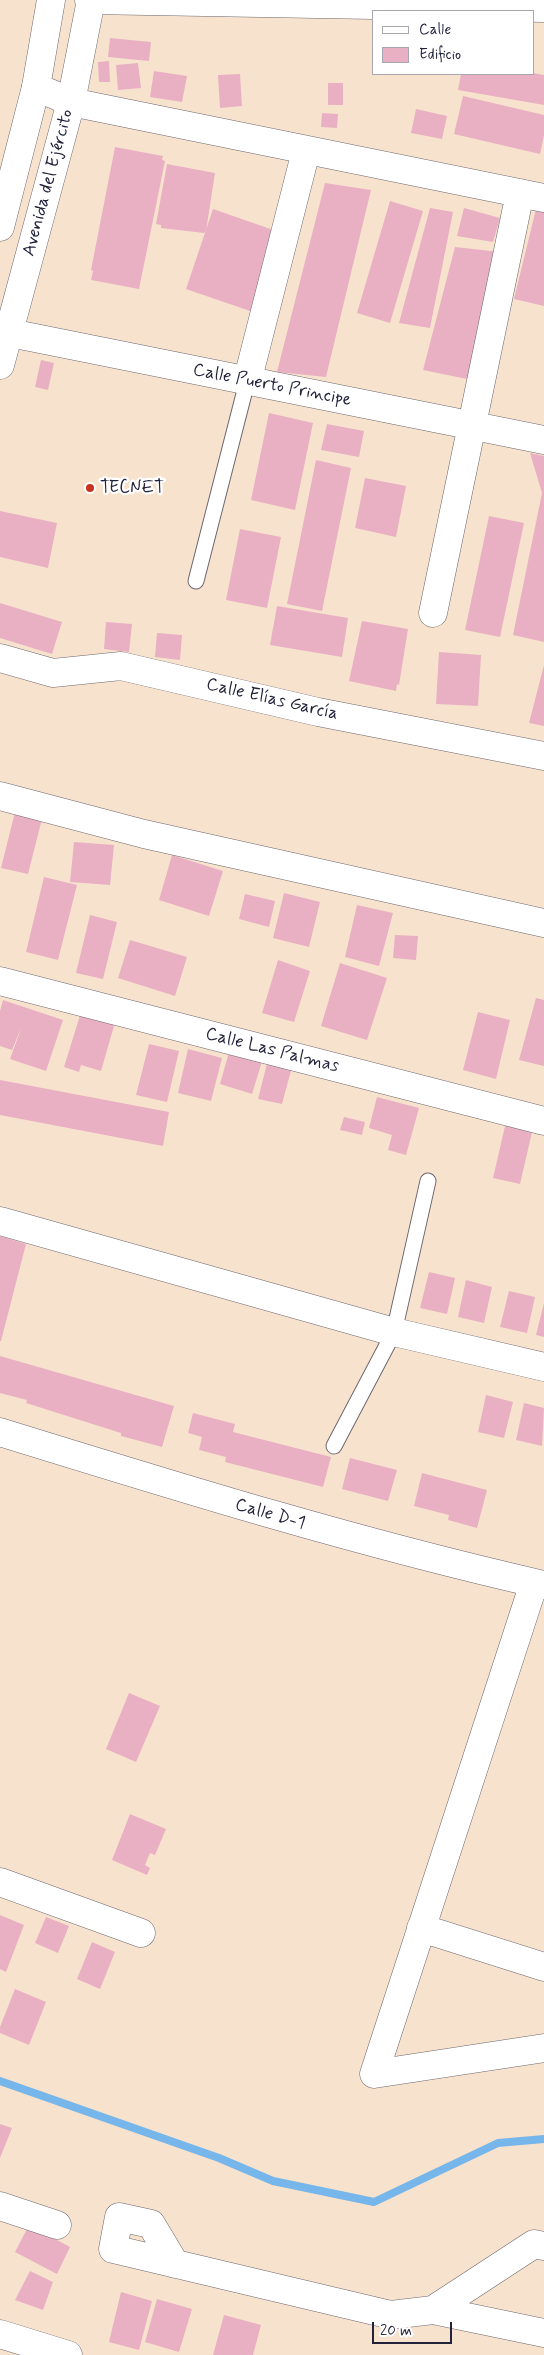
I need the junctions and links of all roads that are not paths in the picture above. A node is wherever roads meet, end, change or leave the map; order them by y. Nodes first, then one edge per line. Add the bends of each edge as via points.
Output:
1 (51, 0) edge
2 (90, 0) edge
3 (544, 8) edge
4 (36, 86) junction
5 (71, 102) junction
6 (306, 152) junction
7 (532, 196) edge
8 (0, 228) edge
9 (4, 332) edge
10 (0, 365) edge
11 (247, 382) junction
12 (471, 426) junction
13 (544, 440) edge
14 (196, 581) dead end
15 (433, 613) dead end
16 (0, 658) edge
17 (544, 756) edge
18 (0, 796) edge
19 (544, 923) edge
20 (0, 981) edge
21 (544, 1121) edge
22 (428, 1181) dead end
23 (0, 1221) edge
24 (394, 1332) junction
25 (544, 1367) edge
26 (0, 1432) edge
27 (334, 1446) dead end
28 (539, 1584) edge
29 (0, 1882) edge
30 (421, 1928) junction
31 (140, 1933) dead end
32 (544, 1967) edge
33 (544, 2048) edge
34 (0, 2206) edge
35 (56, 2225) dead end
36 (544, 2246) edge
37 (175, 2264) dead end
38 (433, 2310) junction
39 (0, 2334) edge
40 (544, 2334) edge
41 (68, 2355) edge

1 - 4 street, Avenida del Ejército
2 - 3 street
2 - 5 street, Avenida del Ejército
4 - 5 street
4 - 8 street, Avenida del Ejército
5 - 6 street
5 - 9 street, Avenida del Ejército
6 - 7 street
6 - 11 street
7 - 12 street
9 - 10 street, Avenida del Ejército
9 - 11 street, Calle Puerto Principe
11 - 12 street, Calle Puerto Principe
11 - 14 lane
12 - 13 street, Calle Puerto Principe
12 - 15 street
16 - 17 street, Calle Elías García via 53,673 121,666 318,712
18 - 19 street via 144,834
20 - 21 street, Calle Las Palmas
22 - 24 lane
23 - 24 street
24 - 25 street
24 - 27 lane
26 - 28 street, Calle D-1 via 270,1516
28 - 30 street
29 - 31 street
30 - 32 street
30 - 33 street via 374,2074
34 - 35 street
36 - 38 street via 534,2244
37 - 38 street via 391,2315
38 - 40 street
39 - 41 street

